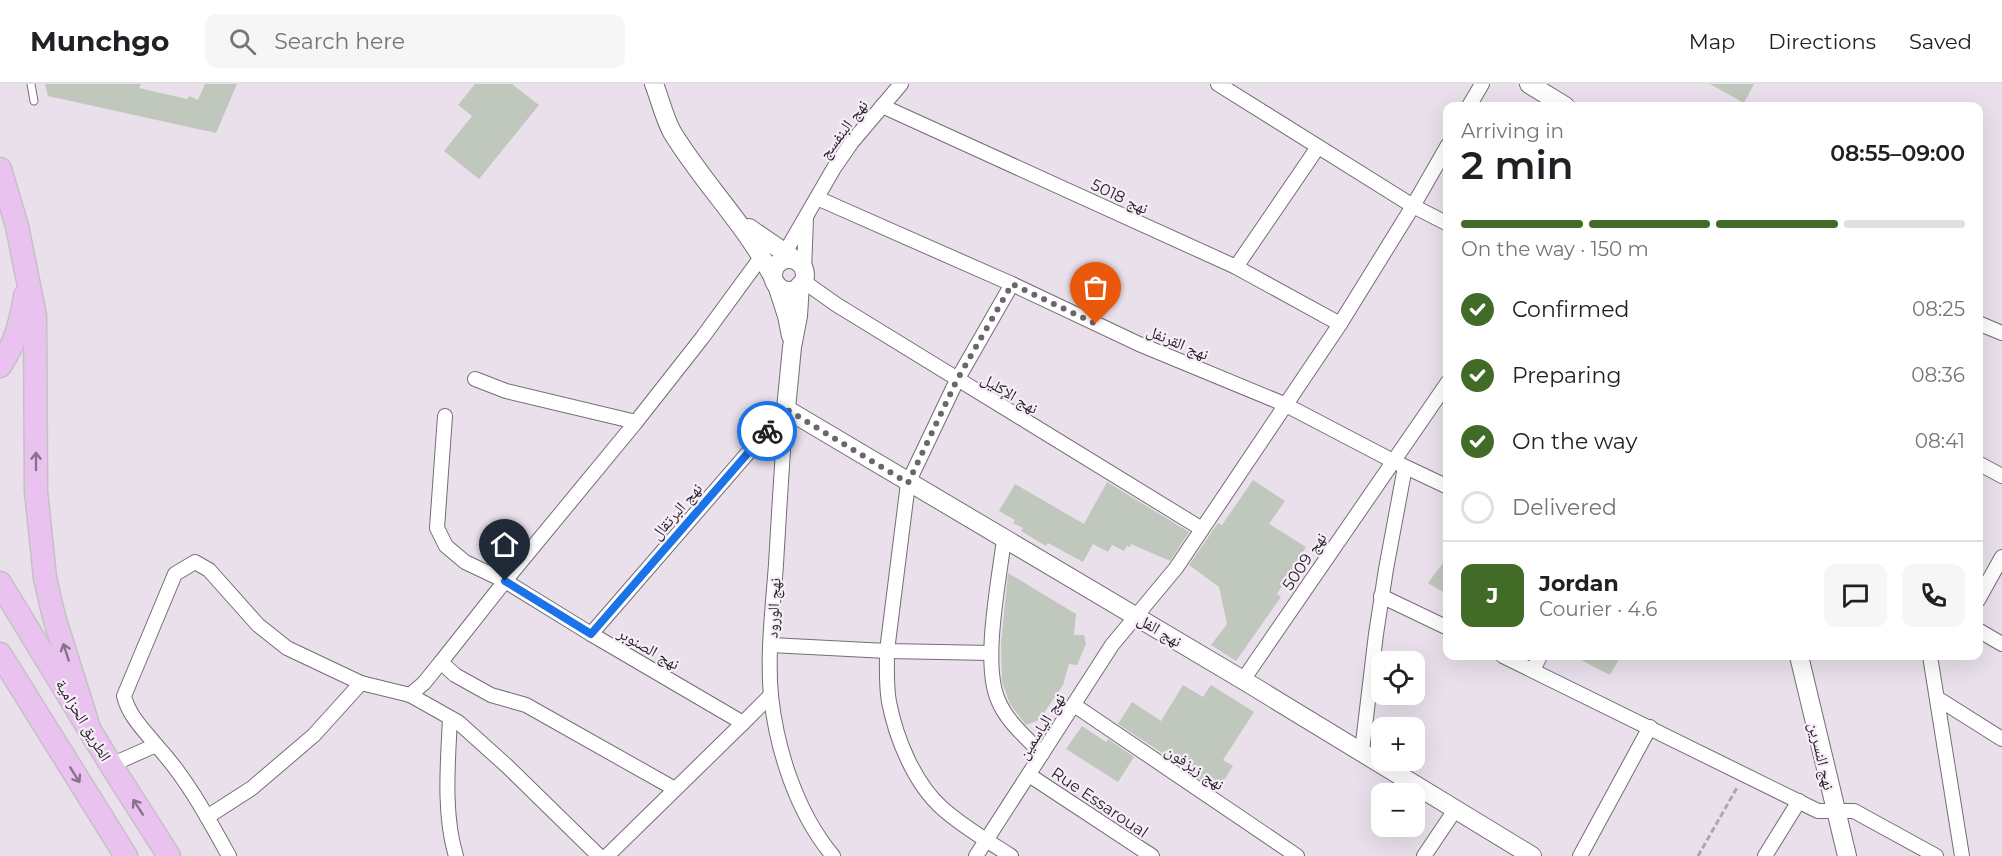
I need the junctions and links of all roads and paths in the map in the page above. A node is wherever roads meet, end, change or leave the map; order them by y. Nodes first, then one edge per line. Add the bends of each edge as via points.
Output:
1 (31, 84) edge
2 (654, 84) edge
3 (901, 84) edge
4 (1218, 84) edge
5 (1482, 84) edge
6 (1529, 84) edge
7 (34, 101) dead end
8 (1471, 102) edge
9 (1558, 102) edge
10 (882, 106) junction
11 (1318, 147) junction
12 (1443, 154) edge
13 (0, 169) edge
14 (817, 198) junction
15 (1413, 206) junction
16 (806, 216) junction
17 (1443, 221) edge
18 (1236, 267) junction
19 (786, 270) junction
20 (27, 277) junction
21 (1012, 284) junction
22 (1340, 324) junction
23 (1983, 325) edge
24 (2002, 333) edge
25 (0, 366) edge
26 (475, 378) dead end
27 (957, 380) junction
28 (1443, 389) edge
29 (1284, 405) junction
30 (786, 409) junction
31 (445, 416) dead end
32 (636, 422) junction
33 (1399, 464) junction
34 (1983, 466) edge
35 (2002, 476) edge
36 (908, 483) junction
37 (1443, 485) edge
38 (1202, 529) junction
39 (1004, 539) junction
40 (2002, 557) edge
41 (505, 581) junction
42 (0, 584) edge
43 (1983, 591) edge
44 (1382, 596) junction
45 (1136, 616) junction
46 (1443, 626) edge
47 (1983, 633) edge
48 (591, 634) junction
49 (2002, 644) edge
50 (771, 645) junction
51 (887, 651) junction
52 (991, 653) junction
53 (0, 654) edge
54 (1512, 660) edge
55 (1538, 660) edge
56 (1800, 660) edge
57 (1931, 660) edge
58 (441, 662) junction
59 (1533, 670) junction
60 (0, 679) edge
61 (1243, 680) junction
62 (361, 682) junction
63 (410, 694) junction
64 (771, 695) junction
65 (1937, 698) junction
66 (1074, 705) junction
67 (450, 718) junction
68 (743, 723) junction
69 (1650, 727) junction
70 (89, 728) junction
71 (2002, 739) edge
72 (56, 744) junction
73 (156, 745) junction
74 (1362, 751) junction
75 (1042, 754) junction
76 (111, 765) junction
77 (1745, 774) junction
78 (1029, 775) junction
79 (675, 789) junction
80 (1799, 801) junction
81 (1455, 810) junction
82 (1835, 811) junction
83 (207, 817) junction
84 (987, 840) junction
85 (126, 856) edge
86 (169, 856) edge
87 (229, 856) edge
88 (456, 856) edge
89 (599, 856) edge
90 (607, 856) edge
91 (833, 856) edge
92 (976, 856) edge
93 (1011, 856) edge
94 (1152, 856) edge
95 (1297, 856) edge
96 (1424, 856) edge
97 (1532, 856) edge
98 (1580, 856) edge
99 (1698, 856) edge
100 (1765, 856) edge
101 (1847, 856) edge
102 (1936, 856) edge
103 (1962, 856) edge

1 - 7 lane
2 - 19 street via 671,130 708,186
3 - 10 street, نهج البنفسج
4 - 11 street
5 - 8 street
6 - 9 street
10 - 14 street, نهج البنفسج via 852,142
10 - 18 street, نهج 5018
11 - 15 street
11 - 18 street
12 - 15 street, نهج الياسمين
13 - 20 highway
14 - 16 street, نهج البنفسج
14 - 21 street, نهج القرنفل
15 - 17 street
15 - 22 street, نهج الياسمين
16 - 19 street
16 - 19 street, نهج البنفسج
18 - 22 street, نهج 5018
19 - 27 street, نهج الإكليل
19 - 30 street, نهج الورود via 792,347
19 - 32 street, نهج البنفسج via 702,338
20 - 25 highway via 16,338
70 -> 20 highway via 45,578 36,491 35,316
21 - 27 street
21 - 29 street, نهج القرنفل via 1139,344
22 - 29 street, نهج الياسمين
23 - 24 street
26 - 32 street via 506,391
27 - 36 street
27 - 38 street, نهج الإكليل
28 - 33 street, نهج 5009
29 - 33 street, نهج القرنفل
29 - 38 street, نهج الياسمين
30 - 36 street, نهج الفل
30 - 48 street, نهج البرتقال
30 - 50 street, نهج الورود
31 - 41 street, نهج الصنوبر via 437,528 446,546 465,562
32 - 41 street, نهج البنفسج
33 - 37 street, نهج القرنفل
33 - 44 street
33 - 61 street, نهج 5009
34 - 35 street
36 - 39 street, نهج الفل
36 - 51 street
38 - 45 street, نهج الياسمين
39 - 45 street, نهج الفل
39 - 52 street
40 - 43 street
41 - 48 street, نهج الصنوبر
41 - 58 street, نهج البنفسج
42 - 70 highway, الطريق الحزامية
44 - 46 street
44 - 74 street
45 - 61 street, نهج الفل
45 - 66 street, نهج الياسمين via 1112,645
47 - 49 street
48 - 68 street, نهج الصنوبر
50 - 51 street
50 - 64 street, نهج الورود
51 - 52 street
51 - 84 street via 889,703 915,771 941,807
52 - 75 street via 997,699 1014,725
53 - 72 highway
54 - 59 street
55 - 59 street
56 - 82 street, نهج النسرين
57 - 65 street
58 - 63 street, نهج البنفسج
58 - 79 street via 455,675 491,695 526,705
59 - 69 street
60 - 72 highway
61 - 74 street, نهج الفل
62 - 63 street
62 - 73 street via 287,648 258,625 209,570 195,562 175,573 124,696 132,716
62 - 83 street via 314,735 252,788
63 - 67 street
64 - 68 street
64 - 91 street, نهج الورود via 780,744 796,792
65 - 71 street
65 - 103 street
66 - 75 street, نهج الياسمين
66 - 95 street, نهج زيزفون
67 - 88 street via 448,776 451,841
67 - 89 street via 507,766
68 - 79 street
69 - 77 street
69 - 98 street
70 - 76 highway, الطريق الحزامية
72 -> 85 highway
73 - 76 street
73 - 83 street via 169,758
74 - 81 street, نهج الفل
75 - 78 street, نهج الياسمين
86 -> 76 highway, الطريق الحزامية
77 - 80 street
77 - 99 path
78 - 84 street, نهج الياسمين
78 - 94 street, Rue Essaroual
79 - 90 street
80 - 82 street via 1818,811
80 - 100 street
81 - 96 street
81 - 97 street, نهج الفل
82 - 101 street, نهج النسرين
82 - 102 street via 1854,812
83 - 87 street
84 - 92 street, نهج الياسمين
84 - 93 street

